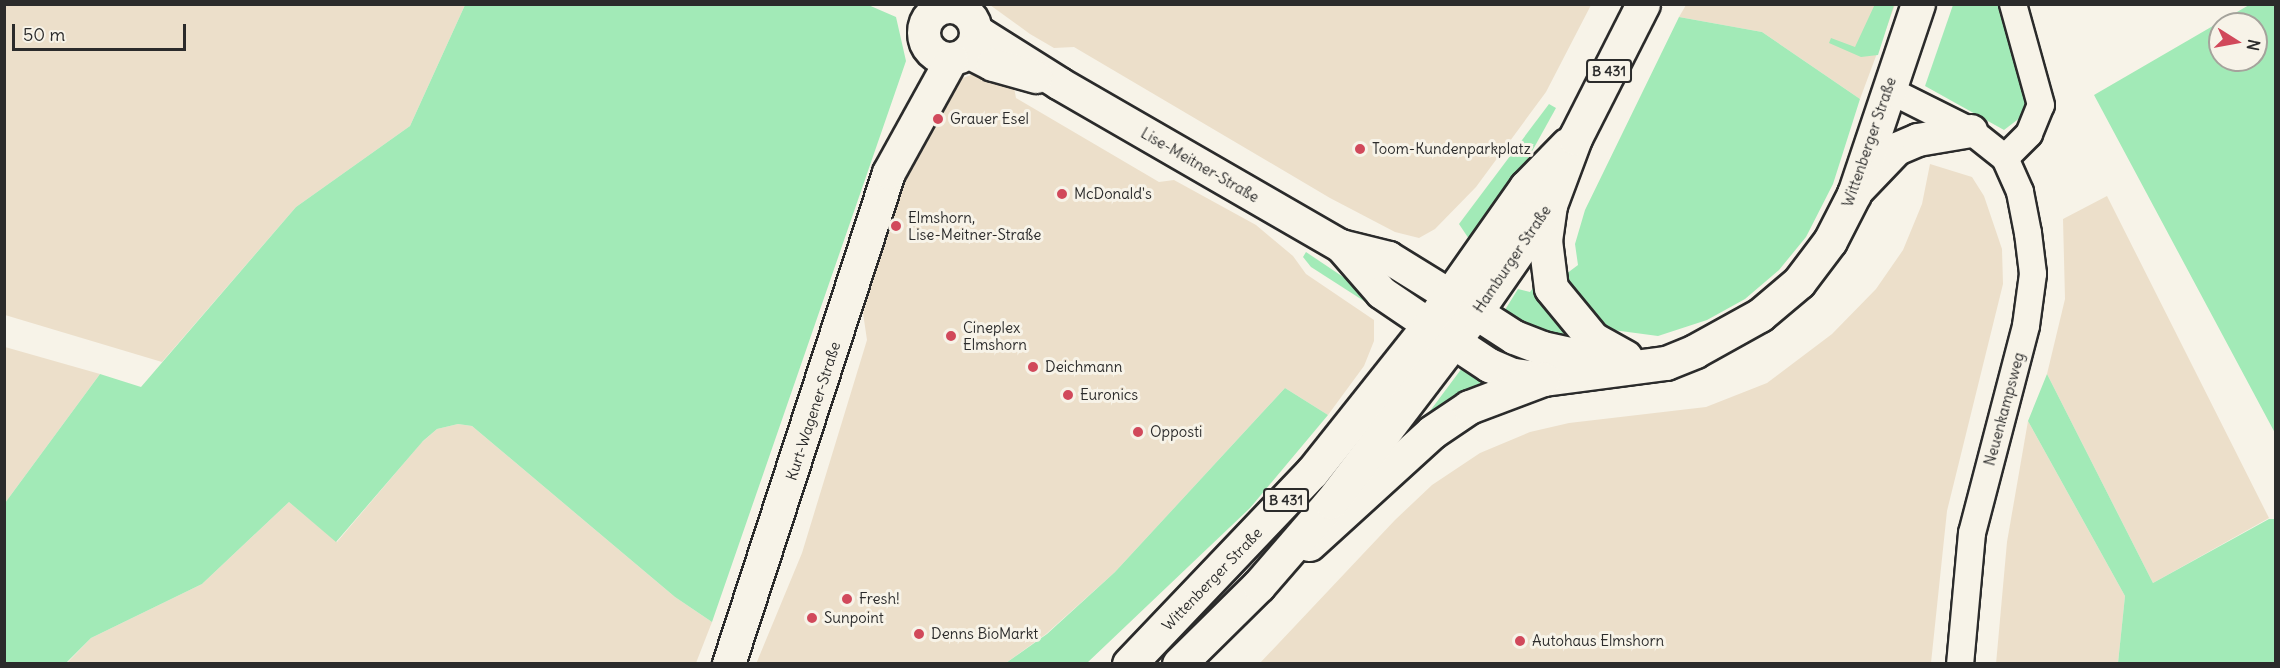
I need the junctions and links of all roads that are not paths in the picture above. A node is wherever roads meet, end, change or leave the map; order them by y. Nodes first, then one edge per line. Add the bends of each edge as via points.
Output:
1 (1643, 4) edge
2 (1918, 4) edge
3 (2013, 4) edge
4 (956, 28) edge
5 (1887, 89) junction
6 (1971, 131) junction
7 (1575, 138) junction
8 (2005, 158) junction
9 (1854, 194) junction
10 (1550, 205) junction
11 (1341, 246) junction
12 (1462, 304) junction
13 (1442, 333) junction
14 (1721, 337) junction
15 (1625, 357) junction
16 (1544, 379) junction
17 (1259, 585) junction
18 (729, 663) edge
19 (1129, 663) edge
20 (1179, 663) edge
21 (1960, 663) edge

1 - 7 main road, Hamburger Straße / B 431
2 - 5 main road, Wittenberger Straße
3 - 8 street via 2041,105 2029,134
4 - 11 street, Lise-Meitner-Straße
4 - 18 street, Kurt-Wagener-Straße via 897,158
5 - 6 street
5 - 9 main road, Wittenberger Straße
6 - 8 street
6 - 9 street via 1918,140 1897,149
7 - 10 main road, Hamburger Straße / B 431
7 - 12 main road, Hamburger Straße / B 431 via 1526,187
8 - 21 street, Neuenkampsweg via 2020,192 2033,274 2026,326 1972,533
9 - 14 main road, Wittenberger Straße via 1830,242 1799,282 1760,315
10 - 12 main road, Hamburger Straße / B 431
10 - 15 main road via 1545,240 1551,288 1593,339
11 - 12 street, Lise-Meitner-Straße via 1389,258
11 - 13 street, Lise-Meitner-Straße via 1382,293
12 - 13 main road, Wittenberger Straße / B 431
12 - 15 main road, Wittenberger Straße via 1514,337 1543,348 1584,357
13 - 16 main road, Wittenberger Straße via 1489,365 1513,375
13 - 17 main road, Wittenberger Straße / B 431 via 1331,502
13 - 19 main road, Wittenberger Straße / B 431
14 - 15 main road, Wittenberger Straße
14 - 16 main road, Wittenberger Straße via 1666,363
16 - 17 main road via 1469,407 1432,432
17 - 20 main road, Wittenberger Straße / B 431

